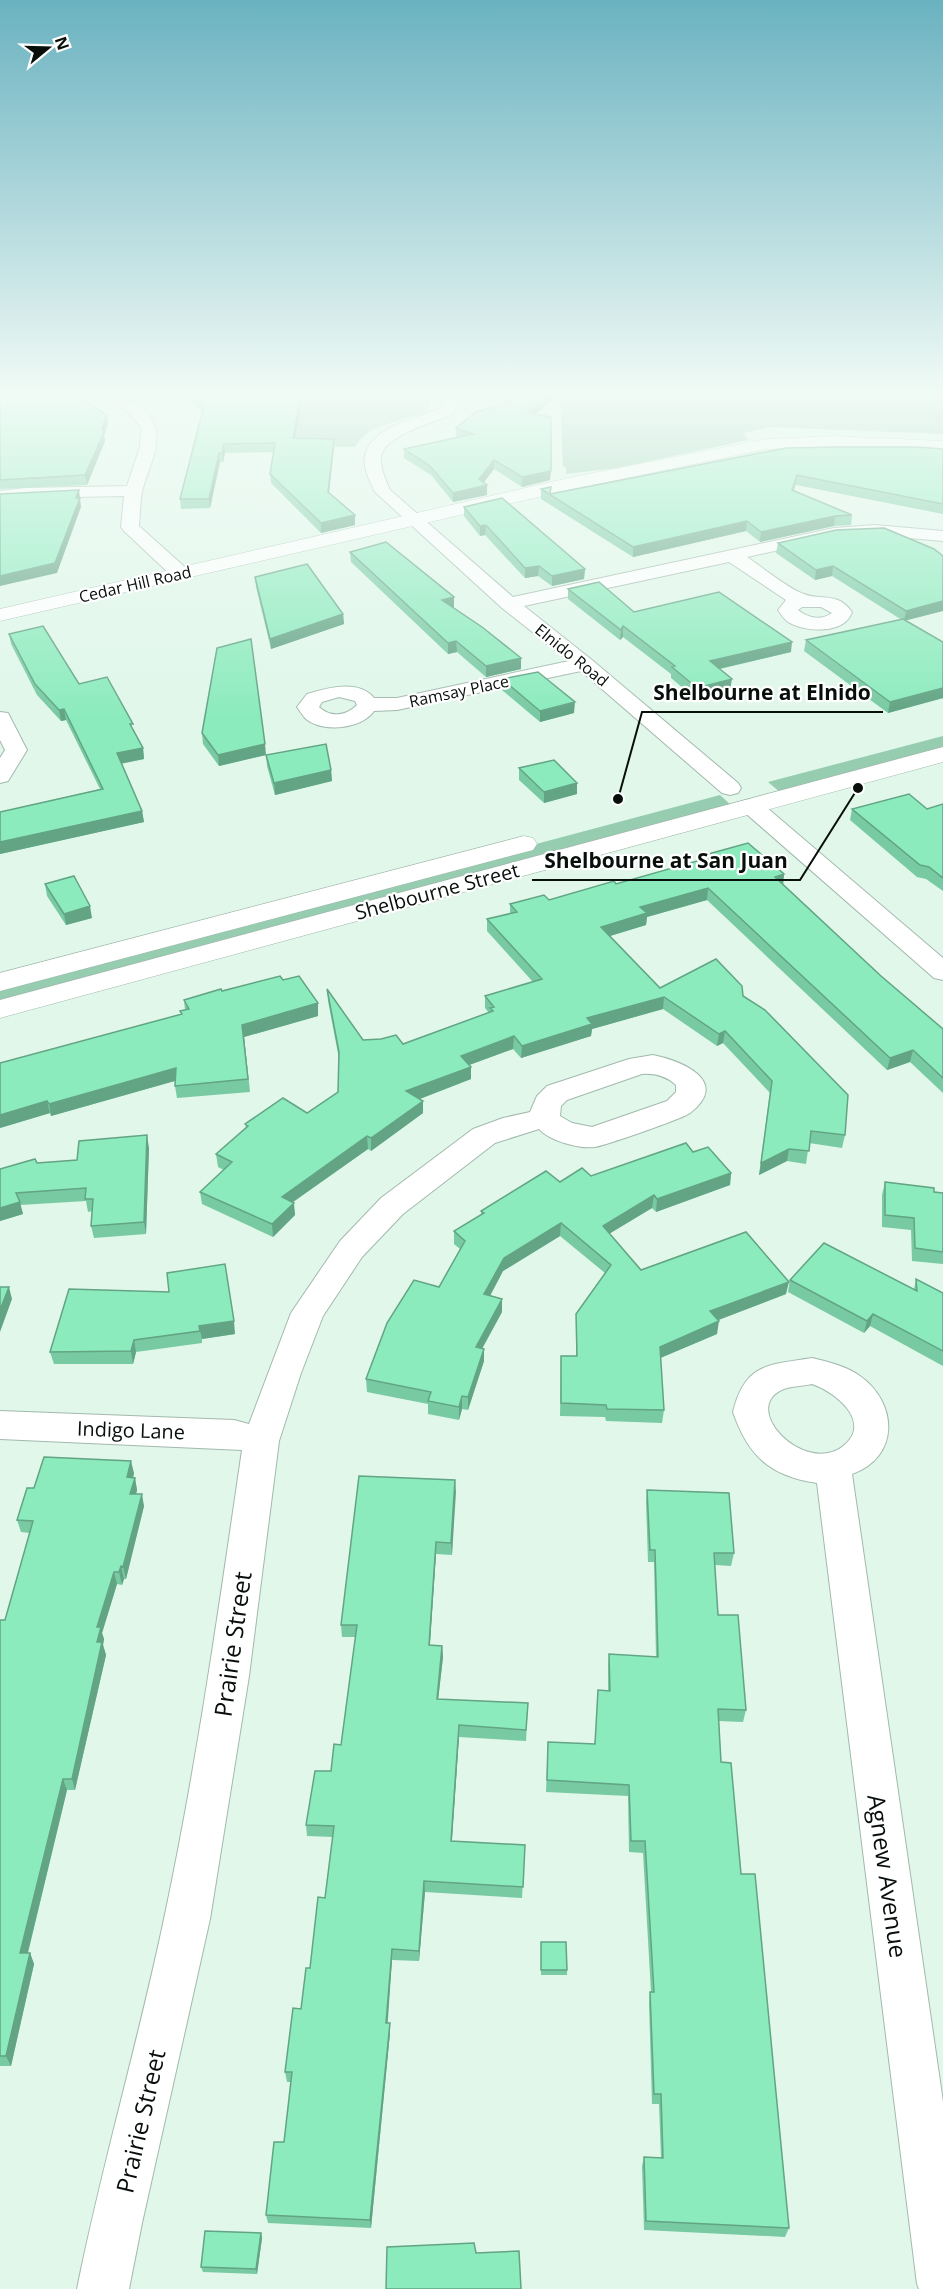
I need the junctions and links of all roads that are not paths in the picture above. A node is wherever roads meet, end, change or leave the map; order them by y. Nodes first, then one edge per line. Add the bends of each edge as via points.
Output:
1 (133, 503) edge
2 (395, 503) edge
3 (488, 503) edge
4 (415, 520) junction
5 (943, 536) edge
6 (731, 555) junction
7 (180, 573) junction
8 (801, 601) dead end
9 (509, 604) junction
10 (0, 615) edge
11 (585, 664) junction
12 (368, 705) dead end
13 (0, 718) edge
14 (943, 732) edge
15 (943, 754) edge
16 (0, 776) edge
17 (730, 788) junction
18 (751, 806) junction
19 (943, 972) edge
20 (0, 982) edge
21 (0, 1009) edge
22 (546, 1119) dead end
23 (0, 1425) edge
24 (261, 1441) junction
25 (833, 1467) dead end
26 (943, 2284) edge
27 (103, 2289) edge

1 - 7 street via 130,527
2 - 4 street, Elnido Road
3 - 4 main road, Cedar Hill Road
4 - 7 main road, Cedar Hill Road
4 - 9 street, Elnido Road
5 - 6 street via 857,530
6 - 8 street
6 - 9 street
7 - 10 main road, Cedar Hill Road
9 - 11 street, Elnido Road
11 - 12 street, Ramsay Place via 397,704
11 - 17 street, Elnido Road
13 - 16 street via 16,750
14 - 17 main road, Shelbourne Street
15 - 18 main road, Shelbourne Street
17 - 18 main road
17 - 20 main road, Shelbourne Street
18 - 19 street
18 - 21 main road, Shelbourne Street
22 - 24 street, Prairie Street via 484,1136 392,1206 351,1249 308,1313
23 - 24 street, Indigo Lane via 234,1434
24 - 27 street, Prairie Street via 229,1676 187,1919
25 - 26 street, Agnew Avenue

